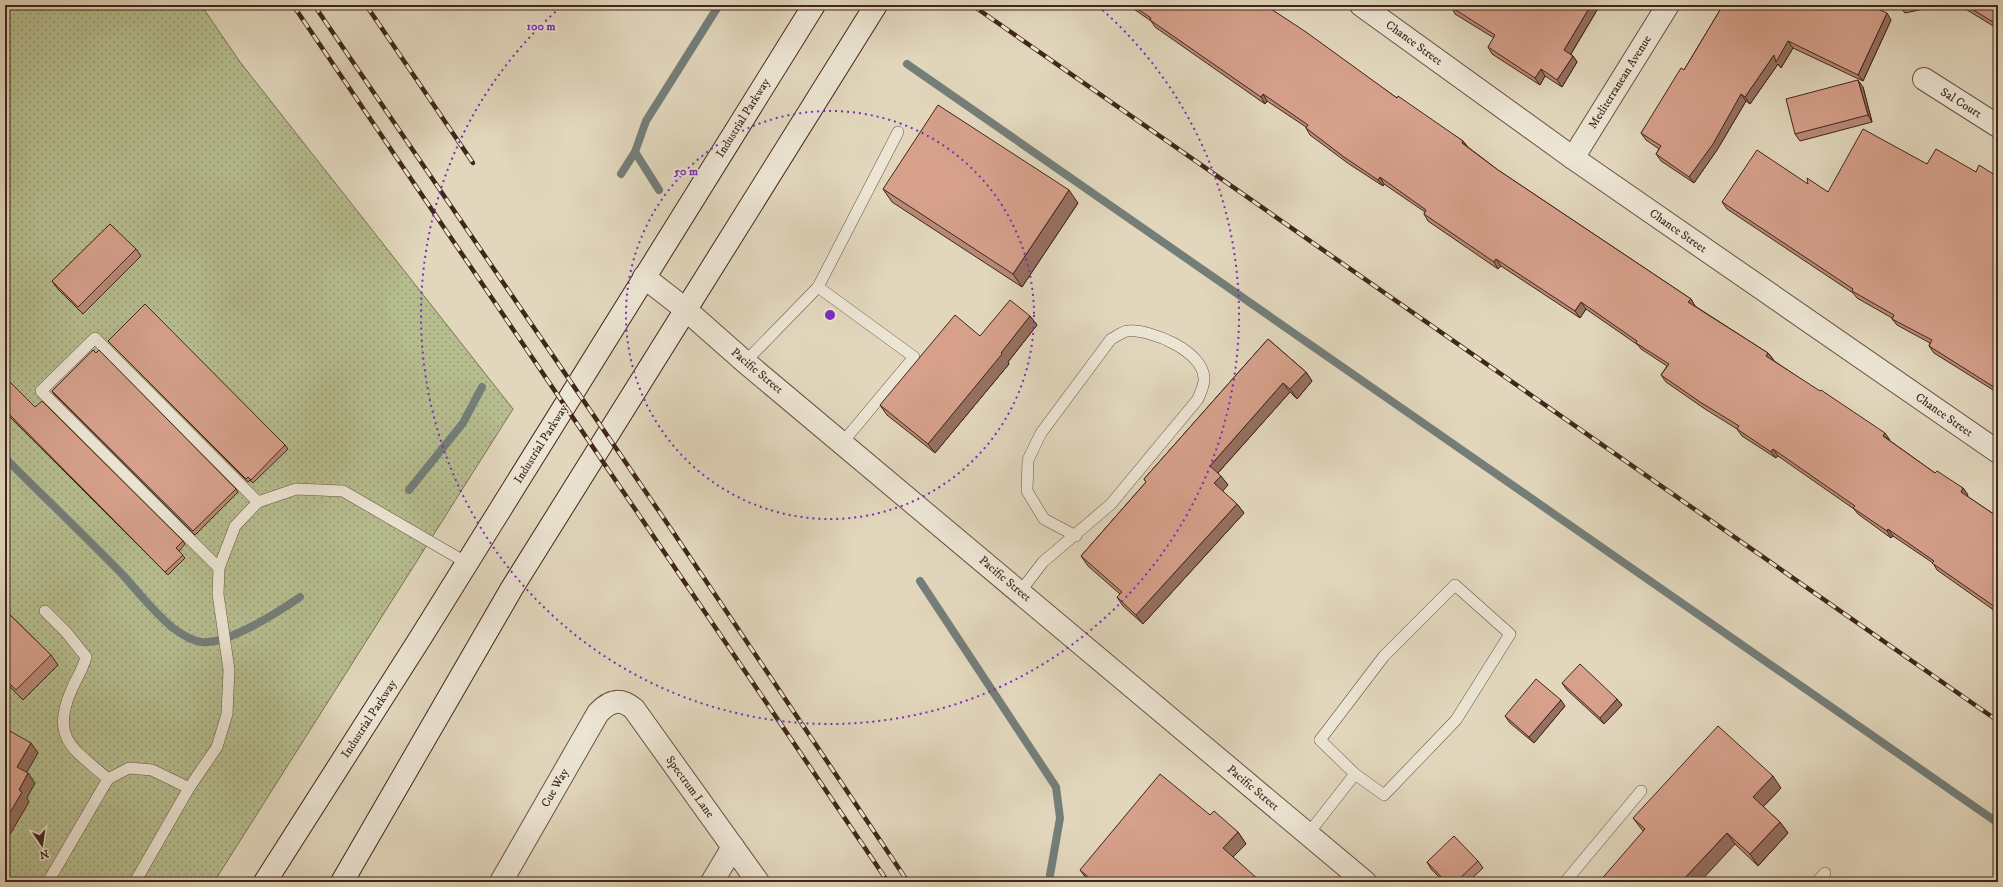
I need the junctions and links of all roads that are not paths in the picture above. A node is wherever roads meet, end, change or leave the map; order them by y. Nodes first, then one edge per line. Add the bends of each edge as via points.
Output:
1 (814, 5) edge
2 (876, 5) edge
3 (1361, 5) edge
4 (1668, 5) edge
5 (1924, 79) dead end
6 (1998, 126) edge
7 (898, 132) dead end
8 (1573, 158) junction
9 (644, 277) junction
10 (818, 287) junction
11 (685, 309) junction
12 (745, 362) junction
13 (842, 443) junction
14 (1998, 452) edge
15 (258, 502) junction
16 (1076, 536) junction
17 (467, 563) junction
18 (219, 568) junction
19 (1020, 592) junction
20 (45, 611) dead end
21 (615, 702) joint
22 (1355, 774) junction
23 (108, 779) junction
24 (189, 788) junction
25 (1641, 791) dead end
26 (1308, 834) junction
27 (733, 847) junction
28 (1825, 873) dead end
29 (48, 882) edge
30 (135, 882) edge
31 (264, 882) edge
32 (342, 882) edge
33 (500, 882) edge
34 (712, 882) edge
35 (758, 882) edge
36 (1365, 882) edge
37 (1565, 882) edge
38 (1817, 882) edge

1 - 9 street, Industrial Parkway
2 - 11 street
3 - 8 street, Chance Street
4 - 8 street, Mediterranean Avenue
5 - 6 street, Sal Court
7 - 10 lane
8 - 14 street, Chance Street
9 - 11 street, Pacific Street
9 - 17 street, Industrial Parkway
10 - 12 lane
10 - 13 lane via 914,357
11 - 12 street, Pacific Street
11 - 32 street via 512,588
12 - 13 street, Pacific Street
13 - 19 street, Pacific Street
15 - 17 lane via 296,488 342,491
15 - 18 lane via 235,526
15 - 18 lane via 94,338 41,391
16 - 16 lane via 1111,504 1198,399 1204,378 1198,362 1180,346 1151,334 1127,331 1111,339 1041,433 1028,460 1027,491 1044,519
16 - 19 lane via 1043,562
17 - 31 street, Industrial Parkway
18 - 24 lane via 218,594 229,670 227,714 217,747
19 - 26 street, Pacific Street
20 - 23 lane via 86,657 64,708 62,726 65,736 72,747
21 - 27 street, Spectrum Lane via 626,702 634,709
21 - 33 street, Cue Way via 605,705 598,713
22 - 22 lane via 1384,795 1456,720 1510,634 1455,585 1384,656 1320,740
22 - 26 lane
23 - 24 lane via 129,768 152,770
23 - 29 lane
24 - 30 lane
25 - 37 lane
26 - 36 street, Pacific Street
27 - 34 street
27 - 35 street, Spectrum Lane
28 - 38 lane

